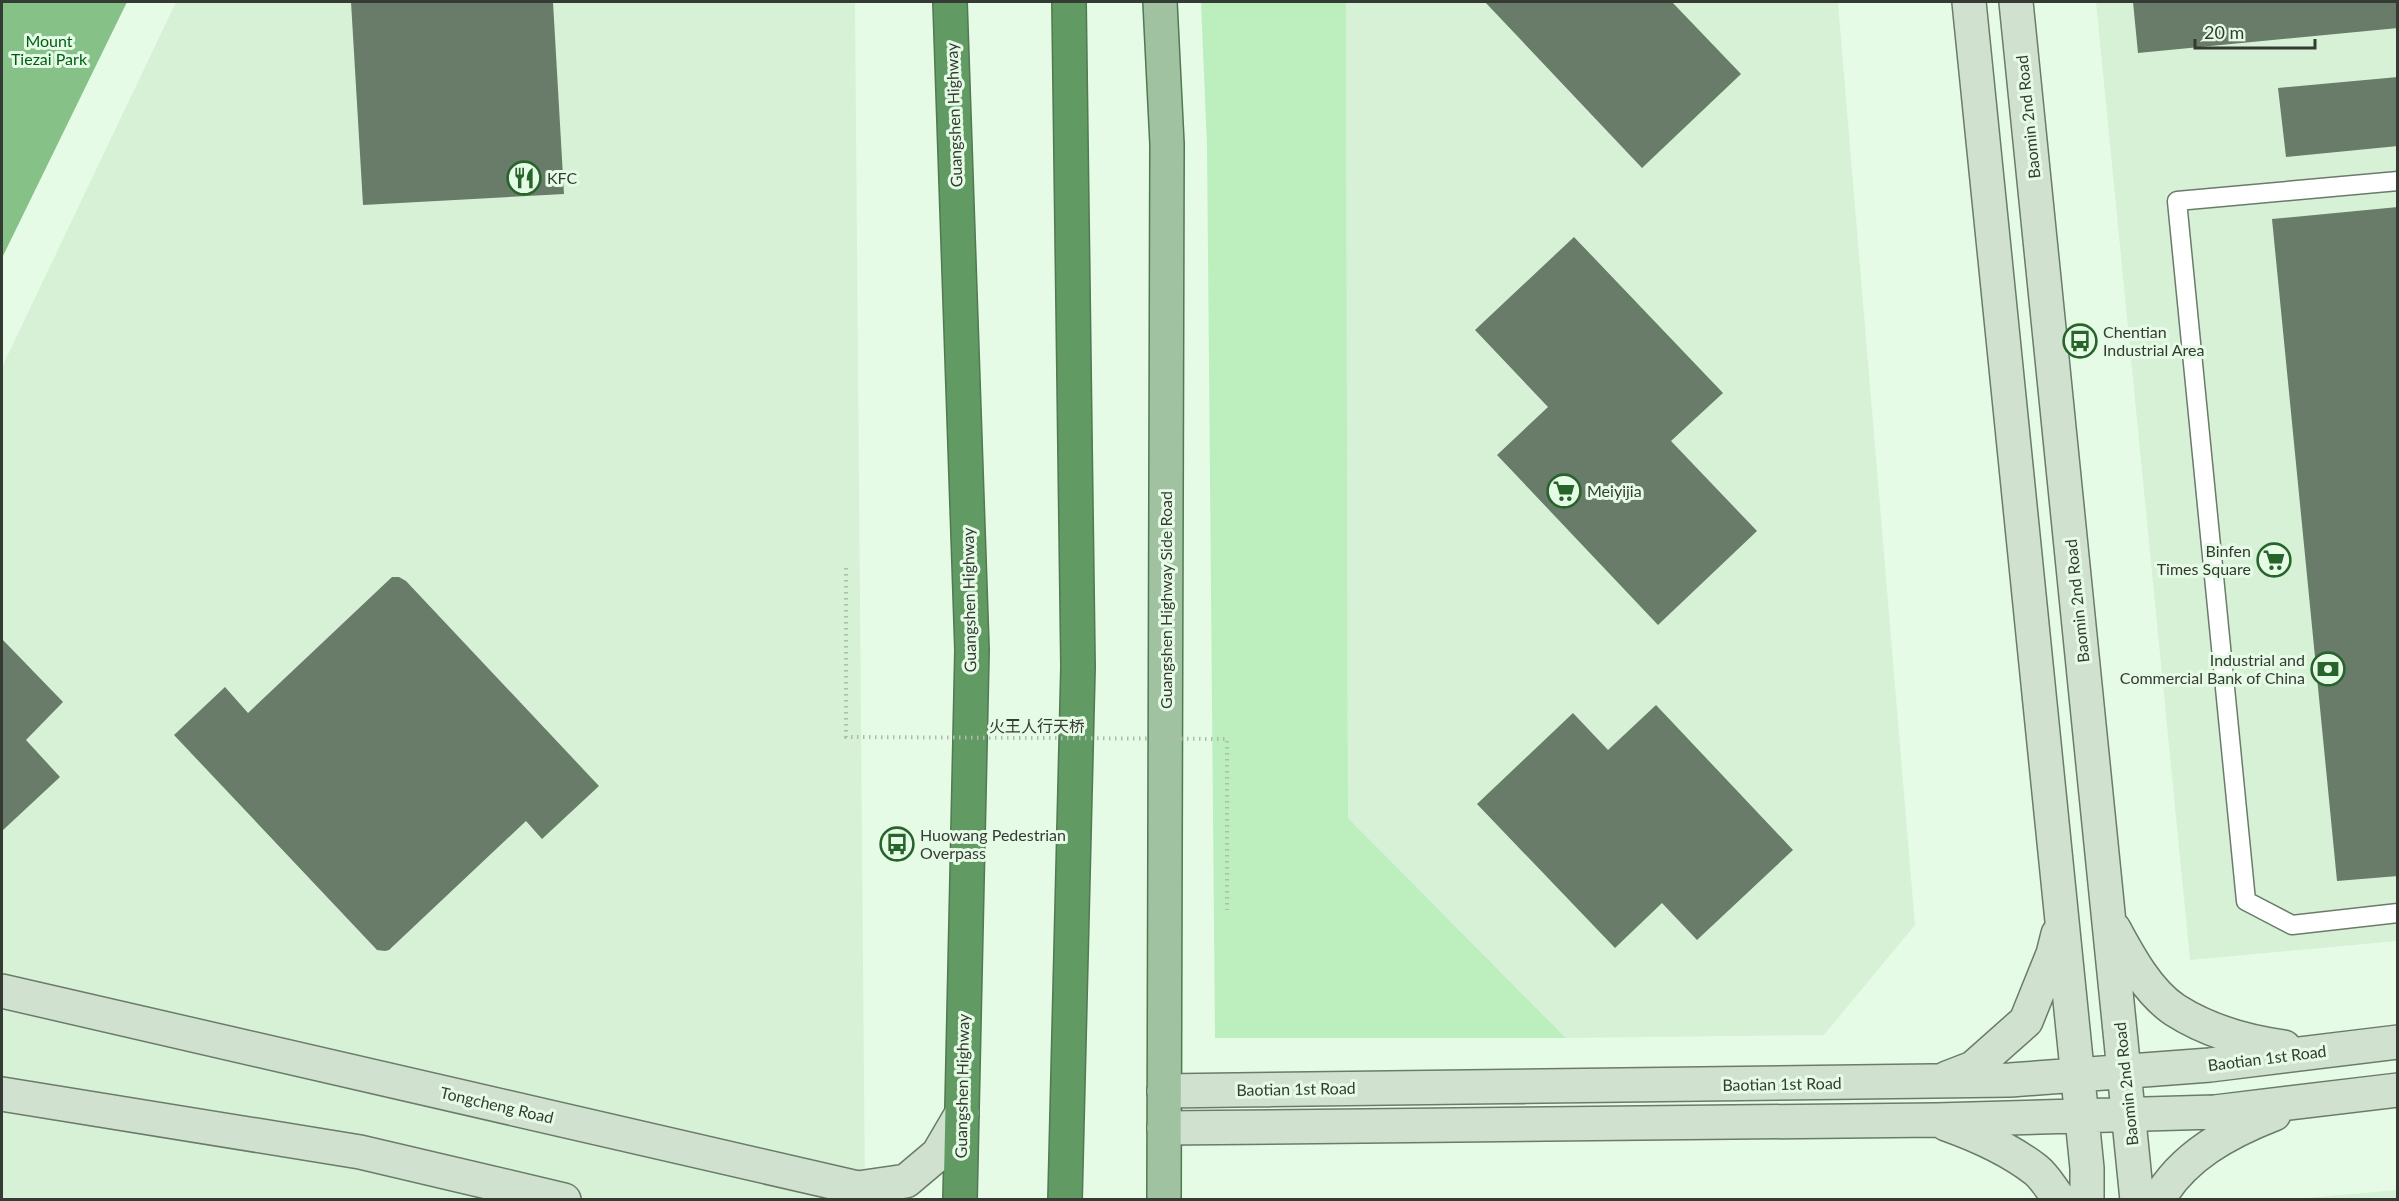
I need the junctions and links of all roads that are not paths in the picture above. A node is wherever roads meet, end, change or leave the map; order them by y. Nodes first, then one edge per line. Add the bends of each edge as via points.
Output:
1 (950, 2) edge
2 (1069, 2) edge
3 (1160, 2) edge
4 (1969, 2) edge
5 (2016, 2) edge
6 (2397, 181) edge
7 (2080, 633) junction
8 (2033, 639) junction
9 (2397, 913) edge
10 (2062, 918) junction
11 (2109, 919) junction
12 (2, 991) edge
13 (2397, 1042) edge
14 (2322, 1052) junction
15 (2124, 1072) junction
16 (2078, 1075) junction
17 (1933, 1083) junction
18 (2397, 1090) edge
19 (1164, 1091) junction
20 (2, 1094) edge
21 (2328, 1098) junction
22 (962, 1113) junction
23 (2129, 1114) junction
24 (2082, 1116) junction
25 (1936, 1120) junction
26 (1164, 1128) junction
27 (564, 1200) edge
28 (960, 1200) edge
29 (1065, 1200) edge
30 (1164, 1200) edge
31 (2060, 1200) edge
32 (2087, 1200) edge
33 (2137, 1200) edge
34 (2158, 1200) edge

1 - 22 highway, Guangshen Highway via 972,650
2 - 29 highway via 1078,667
3 - 19 main road, Guangshen Highway Side Road via 1167,144
4 - 8 street
5 - 7 street, Baomin 2nd Road
6 - 9 lane via 2177,201 2246,901 2292,925
7 - 8 street
7 - 11 street, Baomin 2nd Road
8 - 10 street
10 - 16 street
10 - 17 street via 2054,954 2026,1021 1973,1068
11 - 14 street via 2146,982 2174,1009 2223,1033 2265,1045
11 - 15 street, Baomin 2nd Road
12 - 22 street, Tongcheng Road via 858,1188 906,1181 938,1154
13 - 14 street, Baotian 1st Road
14 - 15 street, Baotian 1st Road
15 - 16 street, Baotian 1st Road
15 - 23 street, Baomin 2nd Road
16 - 17 street, Baotian 1st Road
16 - 24 street
17 - 19 street, Baotian 1st Road
18 - 21 street
19 - 26 main road, Guangshen Highway Side Road
20 - 27 street via 360,1152
21 - 23 street via 2215,1112
21 - 34 street via 2272,1114 2215,1143 2185,1163
22 - 28 highway, Guangshen Highway
23 - 24 street
23 - 33 street, Baomin 2nd Road
24 - 25 street
24 - 32 street
25 - 26 street
25 - 31 street via 2007,1150 2038,1171
26 - 30 main road, Guangshen Highway Side Road

